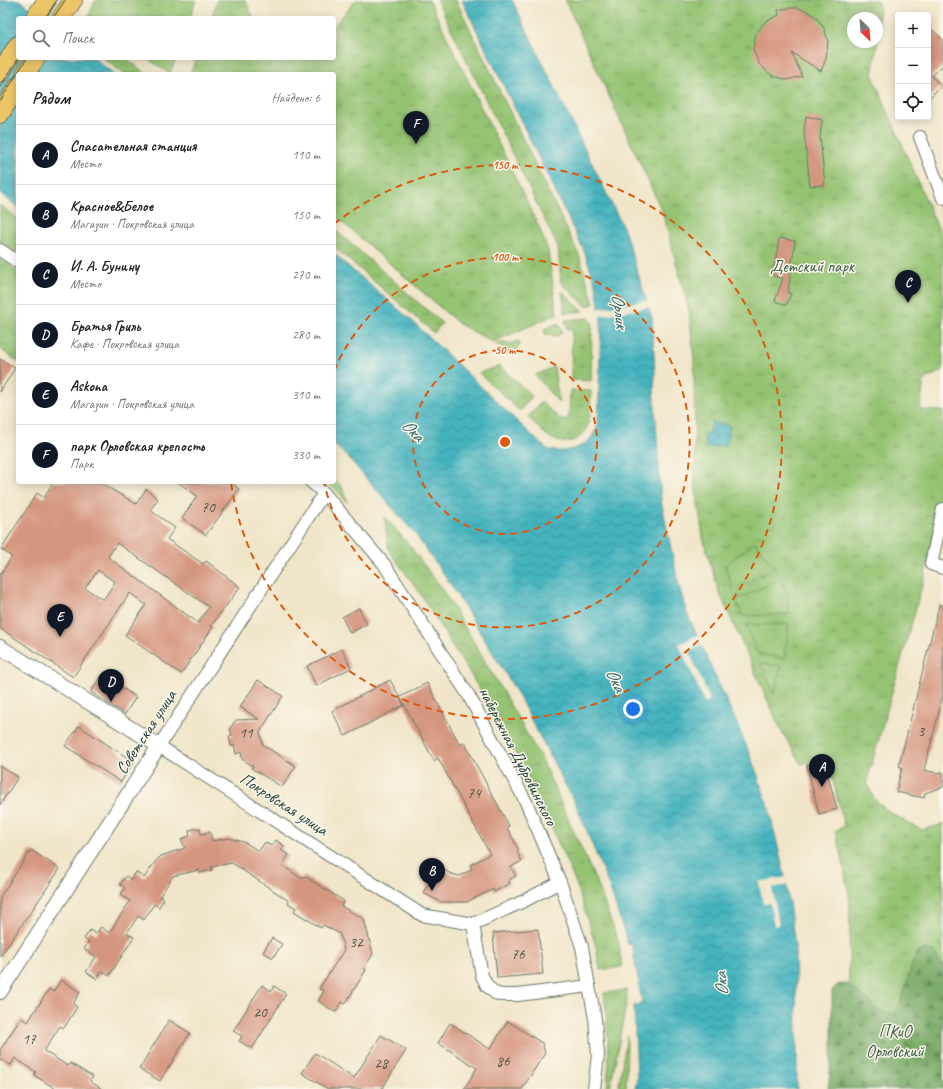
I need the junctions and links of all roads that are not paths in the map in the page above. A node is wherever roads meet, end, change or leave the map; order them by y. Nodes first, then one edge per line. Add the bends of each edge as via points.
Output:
1 (47, 0) edge
2 (73, 0) edge
3 (37, 16) edge
4 (62, 16) edge
5 (16, 48) edge
6 (35, 60) edge
7 (26, 72) edge
8 (0, 73) edge
9 (16, 89) edge
10 (0, 114) edge
11 (920, 136) dead end
12 (943, 198) edge
13 (0, 250) edge
14 (16, 261) edge
15 (313, 484) edge
16 (324, 493) junction
17 (943, 509) edge
18 (943, 568) edge
19 (0, 647) edge
20 (159, 746) junction
21 (560, 882) junction
22 (473, 924) junction
23 (589, 986) junction
24 (0, 992) edge
25 (594, 1089) edge

1 - 3 main road
2 - 4 main road
5 - 8 main road
6 - 7 main road
9 - 10 main road
11 - 12 street
13 - 14 street
15 - 16 street, набережная Дубровинского
16 - 20 street, Советская улица
16 - 21 street, набережная Дубровинского via 384,564 469,696 526,802
17 - 18 street via 931,564
19 - 20 street, Покровская улица
20 - 22 street, Покровская улица via 422,915
20 - 24 street, Советская улица
21 - 22 street
21 - 23 street, набережная Дубровинского via 582,947
22 - 23 street via 482,976 487,986 495,993 518,995
23 - 25 street, набережная Дубровинского via 598,1055

